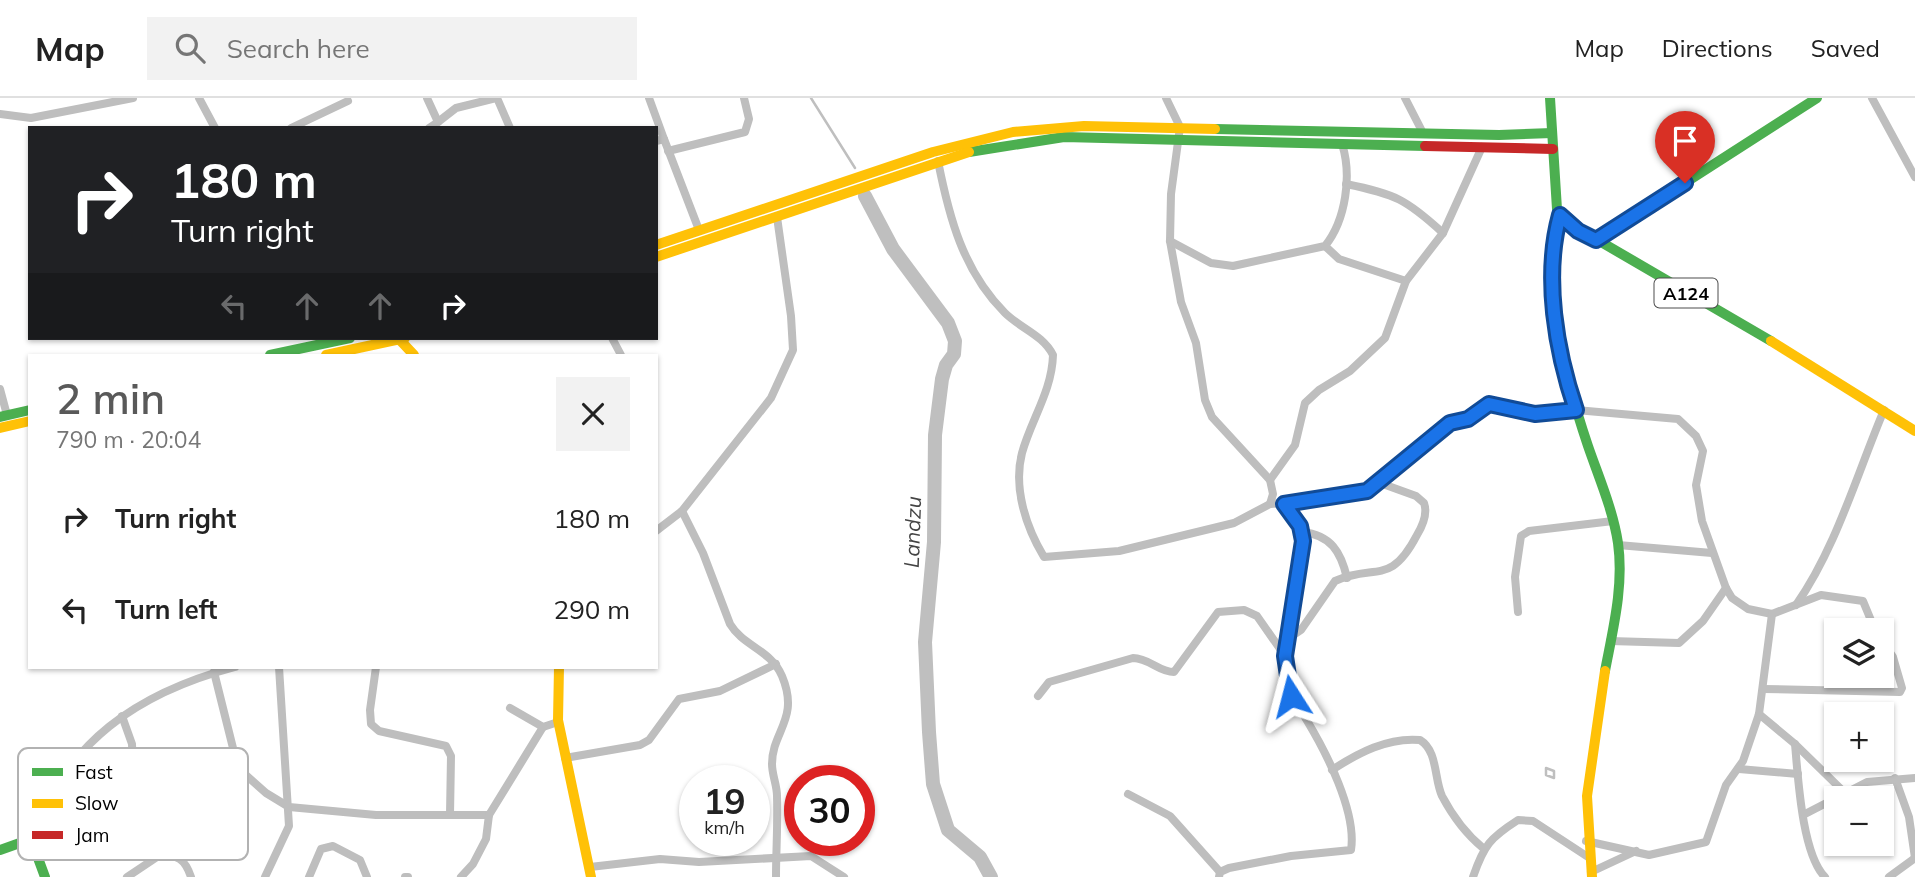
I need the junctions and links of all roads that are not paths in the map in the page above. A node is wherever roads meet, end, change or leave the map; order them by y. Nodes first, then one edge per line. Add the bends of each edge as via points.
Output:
1 (133, 98) edge
2 (199, 98) edge
3 (427, 98) edge
4 (497, 98) edge
5 (649, 98) edge
6 (744, 98) edge
7 (1166, 98) edge
8 (1405, 98) edge
9 (1550, 98) edge
10 (1817, 98) edge
11 (1872, 98) edge
12 (348, 101) dead end
13 (0, 114) edge
14 (438, 122) junction
15 (214, 126) edge
16 (295, 126) edge
17 (432, 126) edge
18 (509, 126) edge
19 (656, 126) edge
20 (1180, 133) junction
21 (1423, 133) junction
22 (1552, 133) junction
23 (660, 140) edge
24 (1342, 144) junction
25 (1482, 147) junction
26 (1553, 149) junction
27 (668, 151) junction
28 (938, 161) junction
29 (1915, 177) edge
30 (1346, 184) junction
31 (1560, 215) junction
32 (777, 217) junction
33 (699, 230) junction
34 (1443, 233) junction
35 (1596, 240) junction
36 (1170, 241) junction
37 (658, 244) edge
38 (1325, 246) junction
39 (658, 256) edge
40 (1406, 281) junction
41 (341, 340) edge
42 (392, 340) edge
43 (403, 340) edge
44 (275, 354) edge
45 (330, 354) edge
46 (413, 354) edge
47 (0, 389) edge
48 (28, 410) edge
49 (1576, 410) junction
50 (1884, 410) junction
51 (4, 416) edge
52 (28, 421) edge
53 (0, 428) edge
54 (1915, 431) edge
55 (1270, 480) junction
56 (1380, 482) junction
57 (1270, 504) junction
58 (1284, 504) junction
59 (682, 512) junction
60 (1613, 521) junction
61 (658, 530) edge
62 (1302, 532) junction
63 (1618, 545) junction
64 (1712, 553) junction
65 (1348, 578) junction
66 (1726, 588) junction
67 (1795, 606) junction
68 (1518, 612) dead end
69 (1772, 614) junction
70 (1870, 618) edge
71 (1289, 638) junction
72 (1610, 641) junction
73 (1285, 656) junction
74 (1894, 660) edge
75 (776, 664) junction
76 (227, 669) edge
77 (279, 669) edge
78 (376, 669) edge
79 (559, 669) edge
80 (214, 672) junction
81 (1764, 689) junction
82 (1038, 696) dead end
83 (510, 708) dead end
84 (1759, 714) junction
85 (122, 716) junction
86 (558, 722) junction
87 (543, 727) junction
88 (1796, 744) junction
89 (85, 748) edge
90 (132, 748) edge
91 (233, 748) edge
92 (565, 758) junction
93 (1739, 769) junction
94 (1332, 770) junction
95 (1798, 774) junction
96 (248, 777) edge
97 (1895, 778) junction
98 (1915, 778) edge
99 (1838, 786) edge
100 (1858, 786) edge
101 (1128, 794) dead end
102 (1824, 803) edge
103 (289, 807) junction
104 (450, 814) junction
105 (1805, 814) junction
106 (489, 815) junction
107 (1587, 841) junction
108 (18, 844) edge
109 (1483, 848) junction
110 (0, 850) edge
111 (1636, 851) junction
112 (776, 857) junction
113 (1588, 857) junction
114 (1915, 858) edge
115 (39, 860) edge
116 (152, 860) edge
117 (184, 860) edge
118 (590, 872) edge
119 (1220, 874) edge
120 (1591, 874) edge
121 (45, 877) edge
122 (127, 877) edge
123 (191, 877) edge
124 (265, 877) edge
125 (309, 877) edge
126 (367, 877) edge
127 (461, 877) edge
128 (776, 877) edge
129 (844, 877) edge
130 (1473, 877) edge
131 (1825, 877) edge
132 (1889, 877) edge

1 - 13 street via 31,118
2 - 15 street
3 - 14 street
4 - 14 street via 456,108
4 - 18 street
5 - 19 street
6 - 27 street via 749,119 745,132
7 - 20 street
8 - 21 street
9 - 22 main road
10 - 35 main road
11 - 29 street
12 - 16 street
14 - 17 street
20 - 21 main road
20 - 24 main road
20 - 28 main road via 1008,143
20 - 33 main road via 1046,128 975,140
20 - 36 street
21 - 22 main road
22 - 26 main road
23 - 27 street
24 - 25 main road
24 - 30 street
25 - 26 main road
25 - 34 street
26 - 31 main road
27 - 33 street
28 - 32 main road
28 - 57 street via 963,254 991,300 1053,355 1049,383 1023,452 1018,481 1025,514 1044,557 1130,549 1234,523
30 - 34 street via 1391,193
30 - 38 street via 1334,235
31 - 35 main road, A124
31 - 49 main road via 1553,249 1556,320 1562,364
32 - 39 main road
32 - 59 street via 793,350 771,398
33 - 37 main road
34 - 40 street
35 - 50 main road, A124
36 - 38 street via 1211,263 1233,266
36 - 55 street via 1212,417
38 - 40 street via 1339,259
40 - 55 street via 1385,338 1350,371 1305,403 1296,445
41 - 44 main road
42 - 45 main road
43 - 46 main road
47 - 51 street
48 - 51 main road
49 - 56 street via 1535,414 1489,404 1468,419 1450,423
49 - 60 main road
49 - 64 street via 1685,423 1703,451 1696,485
50 - 54 main road, A124
50 - 67 street via 1829,541
52 - 53 main road
55 - 57 street
56 - 58 street via 1348,496
56 - 65 street via 1416,496 1424,503 1426,516 1396,566
57 - 58 street
58 - 62 street
59 - 61 street
59 - 75 street via 735,633
60 - 63 main road
60 - 68 street via 1529,531 1521,536 1515,577
62 - 65 street via 1334,545
62 - 71 street
63 - 64 street
63 - 72 main road via 1619,583
64 - 66 street
65 - 71 street via 1335,581 1301,631
66 - 69 street via 1738,603
66 - 72 street via 1703,621 1679,643
67 - 69 street
67 - 70 street via 1821,595 1863,601
69 - 81 street
71 - 73 street
72 - 107 main road via 1588,780
73 - 82 street via 1257,616 1229,609 1217,612 1174,672 1133,658 1049,682
73 - 94 street via 1291,696
74 - 81 street via 1900,692
75 - 92 street via 720,691 679,699 649,740 640,745
75 - 112 street via 788,695 786,724 773,755
76 - 80 street
77 - 103 street
78 - 104 street via 371,723 379,731 446,746 451,756
79 - 86 main road
80 - 85 street
80 - 91 street
81 - 84 street
83 - 87 street
84 - 88 street
84 - 93 street
85 - 89 street
85 - 90 street
86 - 87 street
86 - 92 main road
87 - 106 street
88 - 95 street
88 - 99 street
92 - 118 main road
93 - 95 street
93 - 111 street via 1726,785 1706,842 1658,855
94 - 109 street via 1371,748 1420,740 1430,751 1445,801
94 - 119 street via 1349,817 1352,850 1291,856
95 - 105 street
96 - 103 street
97 - 98 street
97 - 100 street
97 - 114 street via 1909,817
101 - 119 street via 1170,816
102 - 105 street
103 - 104 street via 376,815
103 - 124 street via 289,826
104 - 106 street
105 - 131 street via 1813,856
106 - 127 street via 486,839
107 - 111 street
107 - 113 main road
108 - 110 main road
109 - 113 street via 1505,828 1527,819
109 - 130 street
111 - 120 street
112 - 118 street via 699,862 660,859
112 - 128 street
112 - 129 street via 811,856
113 - 120 main road
114 - 132 street
115 - 121 main road
116 - 122 street
117 - 123 street
125 - 126 street via 321,849 333,846 360,860

